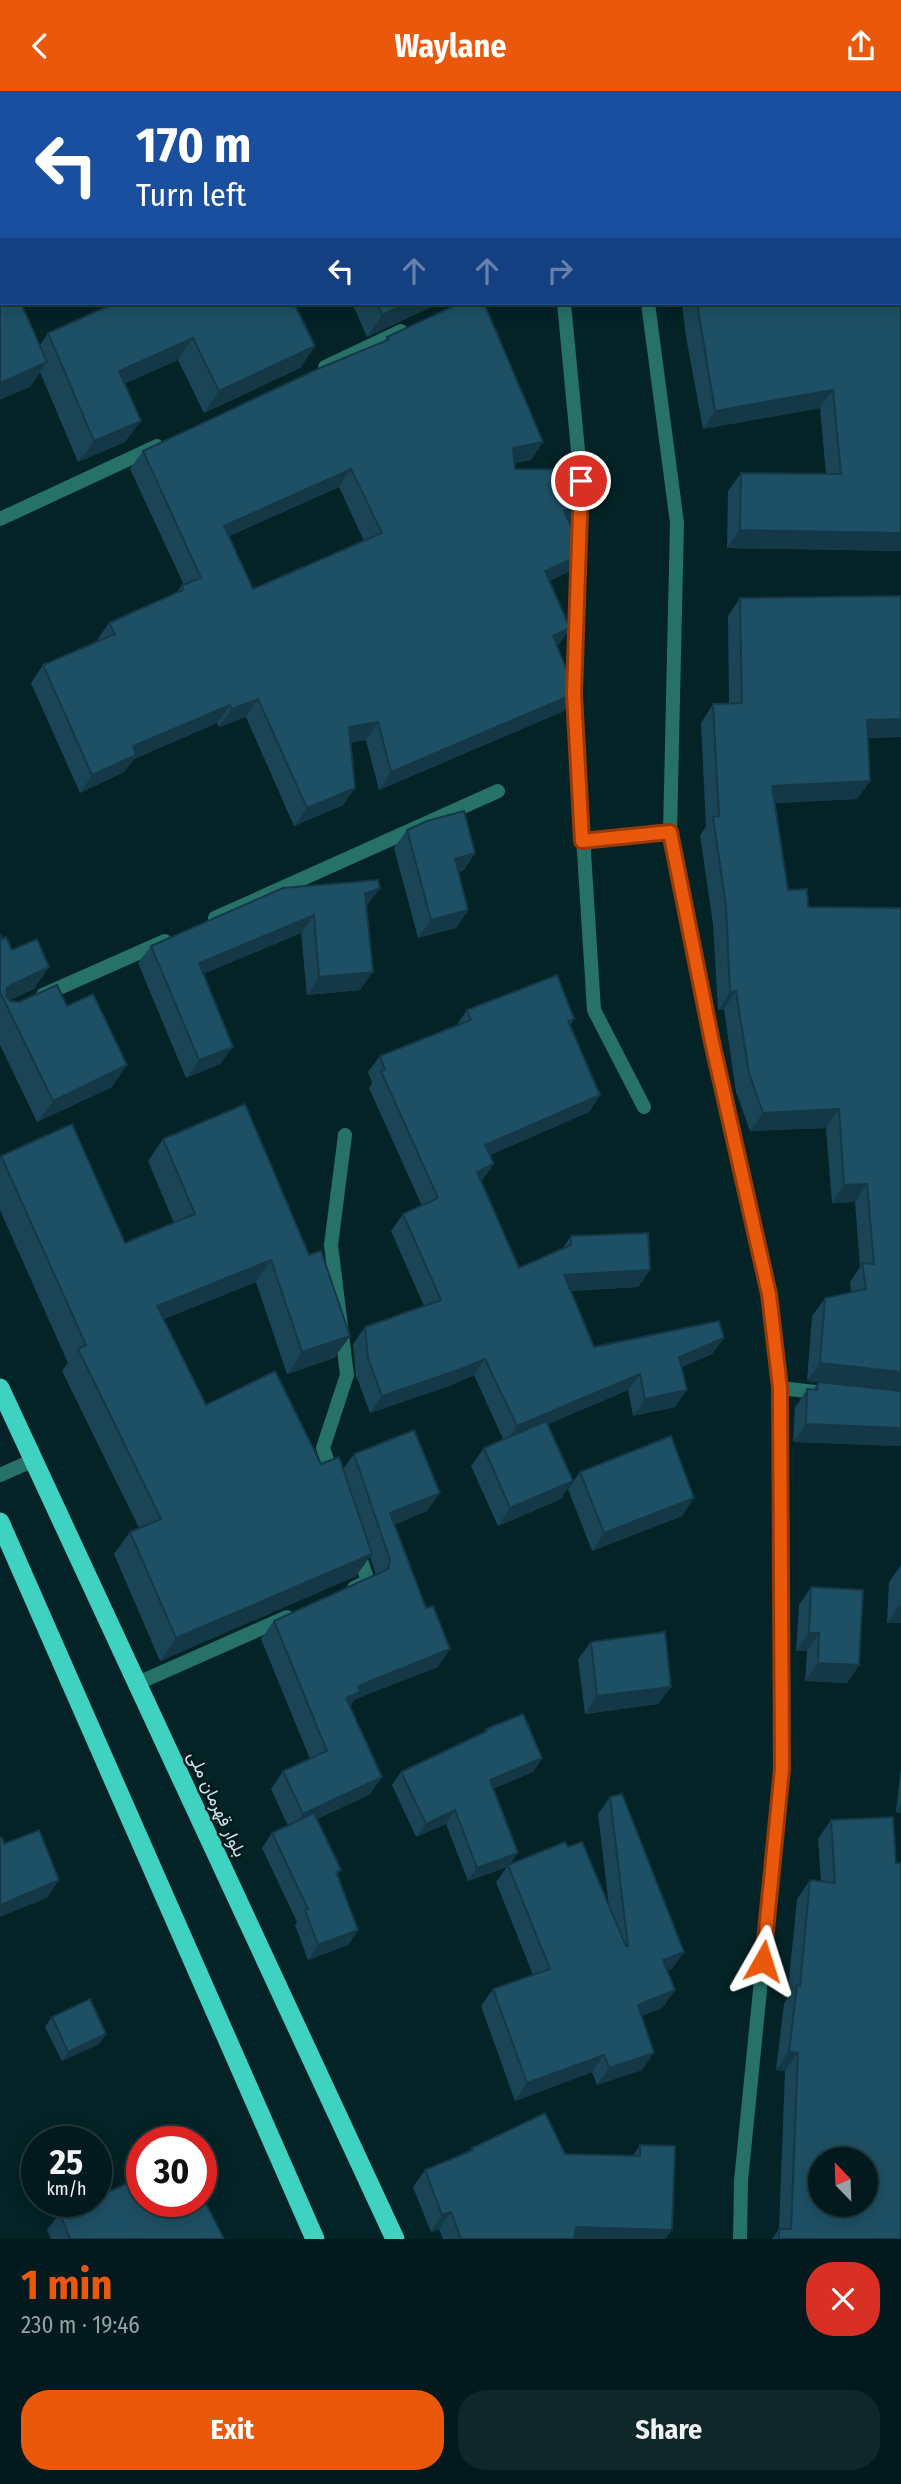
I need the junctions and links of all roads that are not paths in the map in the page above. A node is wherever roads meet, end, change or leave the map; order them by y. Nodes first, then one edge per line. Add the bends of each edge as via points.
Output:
1 (564, 305) edge
2 (648, 305) edge
3 (412, 326) edge
4 (312, 373) edge
5 (175, 437) edge
6 (0, 519) edge
7 (498, 791) dead end
8 (670, 832) junction
9 (582, 841) junction
10 (204, 923) edge
11 (179, 934) edge
12 (26, 1003) edge
13 (643, 1107) dead end
14 (345, 1135) dead end
15 (0, 1388) edge
16 (780, 1388) junction
17 (834, 1394) edge
18 (34, 1460) junction
19 (0, 1475) edge
20 (339, 1497) edge
21 (0, 1521) edge
22 (352, 1533) edge
23 (342, 1593) edge
24 (304, 1610) edge
25 (138, 1683) junction
26 (314, 2239) edge
27 (395, 2239) edge
28 (740, 2239) edge

1 - 9 street via 581,481 574,694
2 - 8 street via 677,523
3 - 4 street
5 - 6 street
7 - 10 street
8 - 9 street
8 - 16 street via 769,1294
9 - 13 street via 594,1010
11 - 12 street
14 - 20 street via 331,1245 347,1375 323,1448
15 - 18 highway, بلوار قهرمان ملی
16 - 17 street
16 - 28 street via 782,1769 742,2167
18 - 19 street
18 - 25 highway, بلوار قهرمان ملی
21 - 26 highway
22 - 23 street via 368,1581
24 - 25 street
25 - 27 highway, بلوار قهرمان ملی

